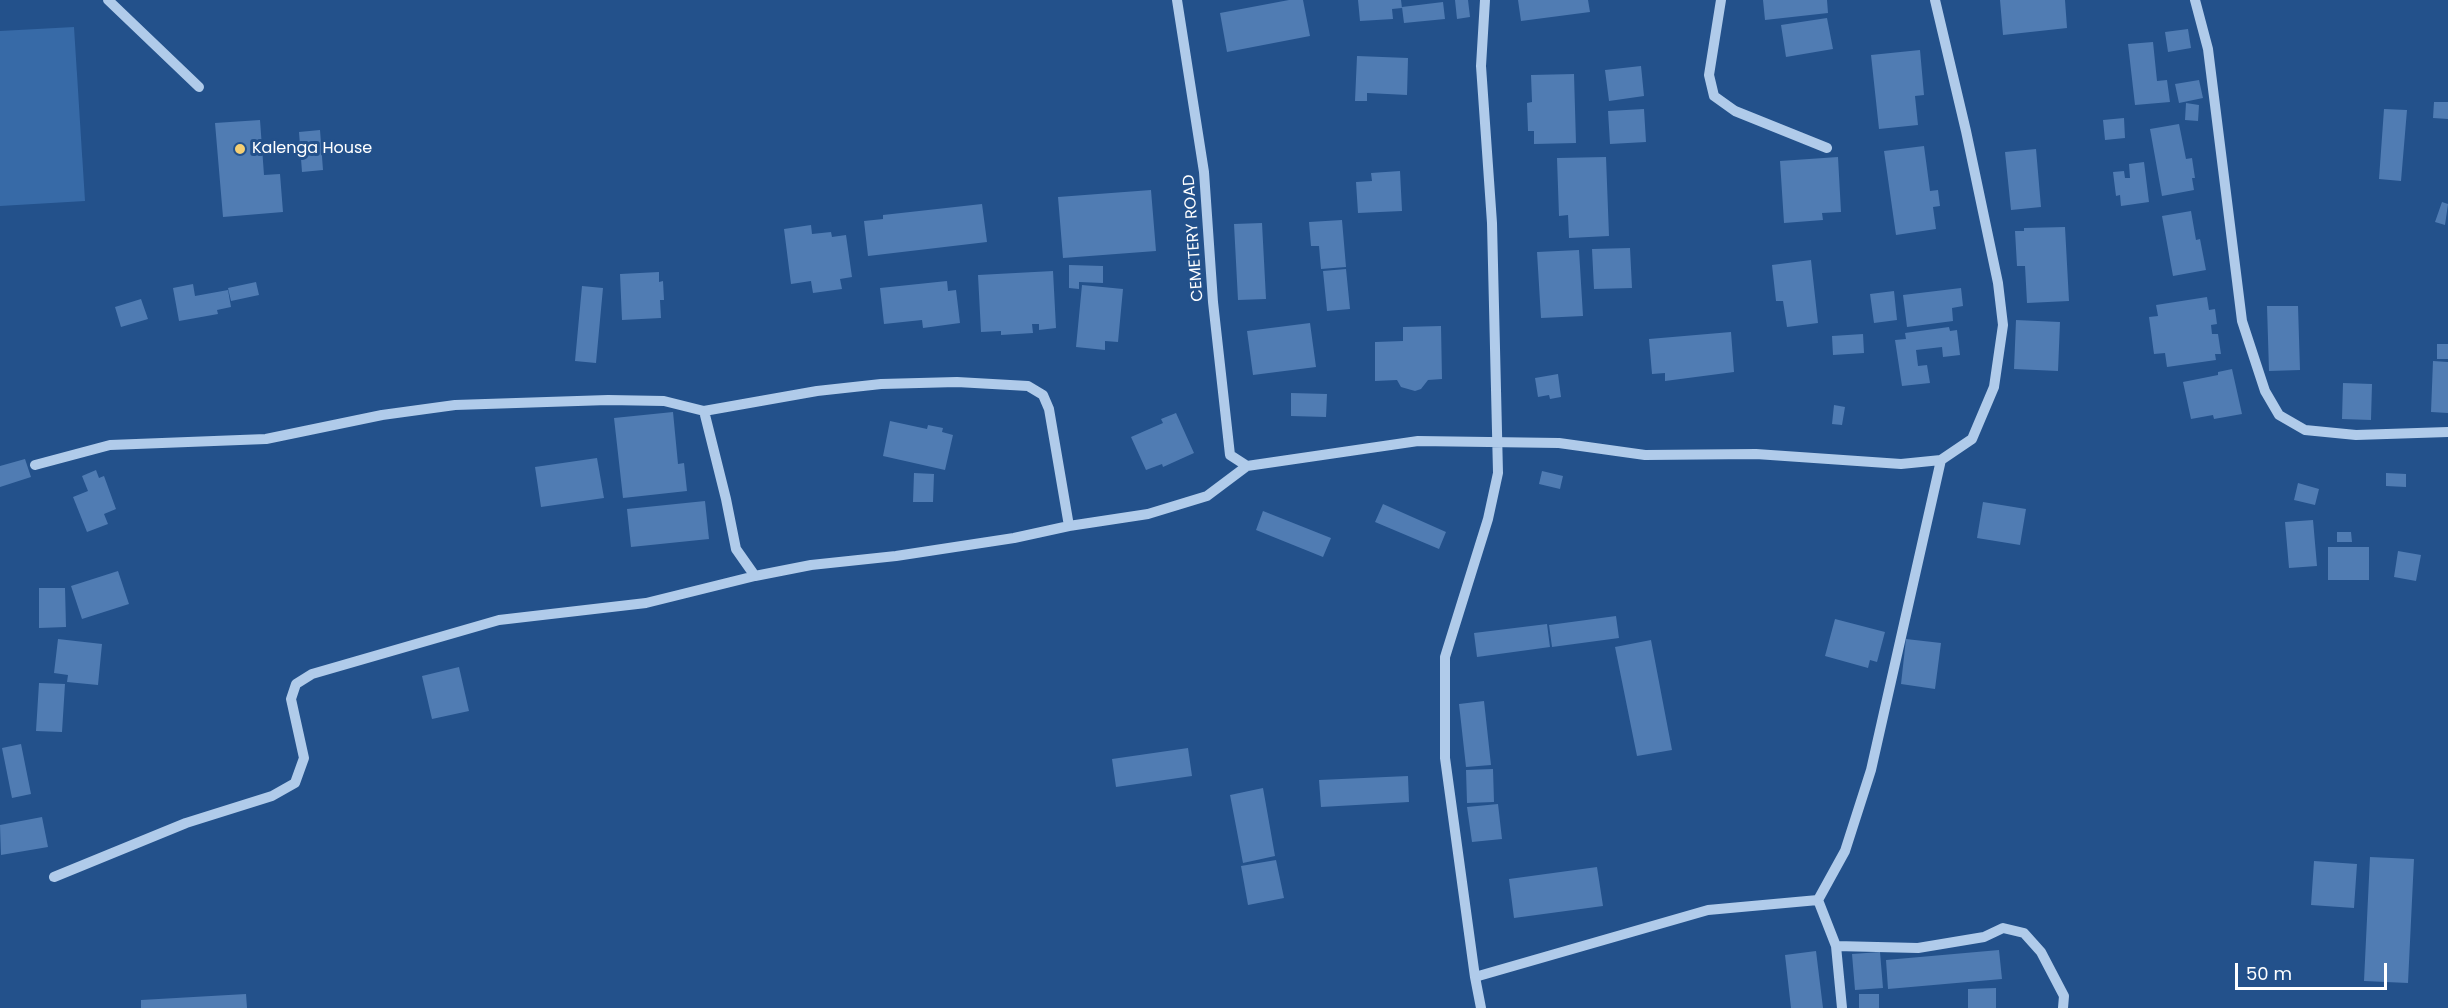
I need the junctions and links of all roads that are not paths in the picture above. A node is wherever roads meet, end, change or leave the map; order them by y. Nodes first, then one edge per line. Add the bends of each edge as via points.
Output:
1 (108, 0) edge
2 (1177, 0) edge
3 (1485, 0) edge
4 (1721, 0) edge
5 (1935, 0) edge
6 (2194, 0) edge
7 (199, 87) dead end
8 (1827, 148) dead end
9 (704, 411) junction
10 (2448, 432) edge
11 (1498, 444) junction
12 (1941, 460) junction
13 (35, 465) dead end
14 (1247, 466) junction
15 (1069, 526) junction
16 (755, 576) junction
17 (54, 877) dead end
18 (1818, 900) junction
19 (1836, 946) junction
20 (1475, 977) junction
21 (1481, 1008) edge
22 (1842, 1008) edge
23 (2063, 1008) edge

1 - 7 street
2 - 14 street, CEMETERY ROAD via 1204,172 1230,455
3 - 11 street via 1481,66 1492,223
4 - 8 street via 1709,75 1714,96 1735,111
5 - 12 street via 1974,166 2003,325 1994,387 1972,439
6 - 10 street via 2208,49 2242,321 2265,391 2279,415 2306,430 2356,435
9 - 13 street via 664,401 455,405 382,415 266,439 110,445
9 - 15 street via 881,384 957,382 1028,386 1043,395 1049,409
9 - 16 street via 736,549
11 - 12 street via 1559,444 1645,455 1756,454 1901,465
11 - 14 street via 1418,441
11 - 20 street via 1498,473 1488,519 1445,657 1445,758
12 - 18 street via 1871,770 1845,851
14 - 15 street via 1206,496 1148,514
15 - 16 street via 1014,538
16 - 17 street via 646,603 499,620 312,674 296,684 291,699 303,758 294,783 272,796 186,823
18 - 19 street
18 - 20 street via 1708,910
19 - 22 street
19 - 23 street via 1918,948 1984,937 2003,928 2024,933 2041,952 2060,987
20 - 21 street

